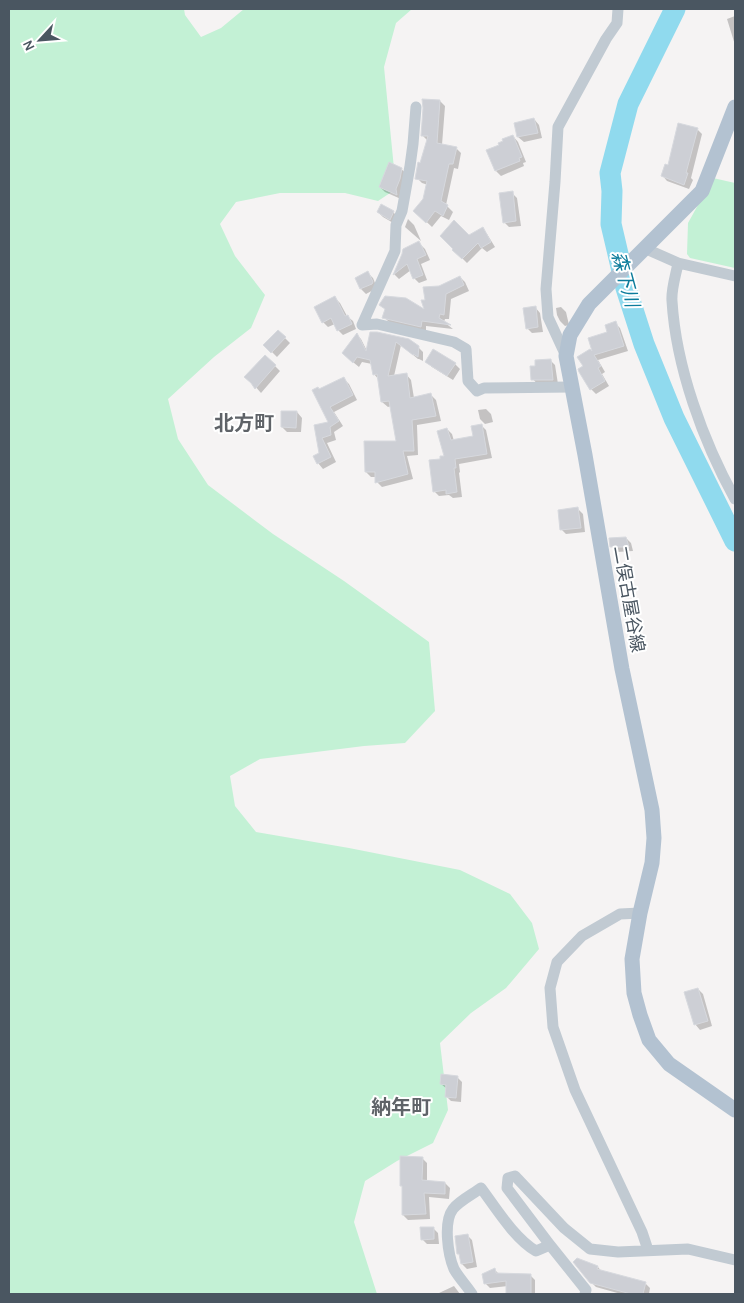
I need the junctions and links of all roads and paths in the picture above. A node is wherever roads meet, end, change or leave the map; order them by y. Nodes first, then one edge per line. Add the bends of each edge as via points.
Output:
1 (618, 9) edge
2 (416, 107) dead end
3 (735, 108) edge
4 (644, 248) junction
5 (678, 263) junction
6 (735, 276) edge
7 (566, 356) junction
8 (571, 387) junction
9 (735, 499) edge
10 (640, 913) junction
11 (735, 1110) edge
12 (550, 1245) junction
13 (648, 1250) junction
14 (735, 1260) edge
15 (472, 1294) edge
16 (585, 1294) edge

1 - 7 street via 617,23 558,127 546,288 548,317
2 - 8 street via 410,166 402,211 396,225 395,251 362,325 377,324 454,342 466,349 468,380 477,391 484,388
3 - 4 main road, 二俣古屋谷線 via 702,191
4 - 5 street
4 - 7 main road, 二俣古屋谷線 via 589,304 570,335
5 - 6 street
5 - 9 street via 672,298 681,361 700,420
7 - 8 main road, 二俣古屋谷線
8 - 10 main road, 二俣古屋谷線 via 622,669 652,810 652,863
10 - 11 main road, 二俣古屋谷線 via 632,959 634,993 648,1040 669,1064
10 - 13 street via 620,914 582,936 557,962 550,988 552,1027 575,1090
12 - 13 street via 508,1188 508,1178 515,1176 564,1228 590,1250
12 - 15 street via 536,1251 527,1246 481,1188 454,1208 448,1223 447,1245 454,1269
12 - 16 street via 586,1290
13 - 14 street via 688,1249

